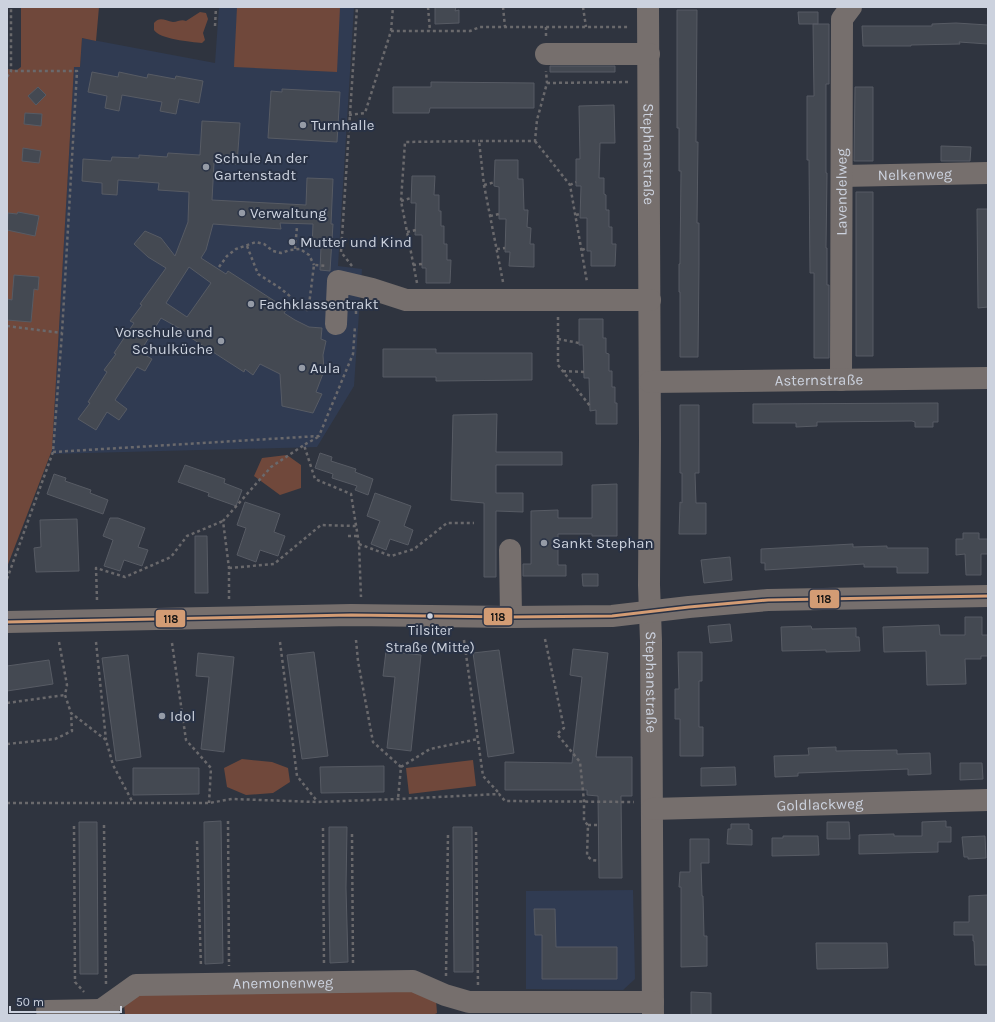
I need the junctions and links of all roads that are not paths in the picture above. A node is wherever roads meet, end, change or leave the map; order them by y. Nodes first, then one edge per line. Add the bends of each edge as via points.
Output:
1 (851, 7) edge
2 (648, 17) edge
3 (546, 54) road end
4 (648, 54) junction
5 (988, 173) edge
6 (842, 176) junction
7 (650, 300) junction
8 (349, 323) road end
9 (988, 378) edge
10 (841, 380) junction
11 (650, 382) junction
12 (510, 550) dead end
13 (988, 596) edge
14 (650, 611) junction
15 (511, 617) junction
16 (7, 622) edge
17 (988, 800) edge
18 (652, 809) junction
19 (461, 1004) edge
20 (653, 1008) edge
21 (106, 1010) edge
22 (46, 1011) dead end

1 - 6 street, Lavendelweg via 842,19
2 - 4 street, Stephanstraße
3 - 4 street
4 - 7 street, Stephanstraße
5 - 6 street, Nelkenweg
6 - 10 street, Lavendelweg
7 - 8 street via 406,300 338,282
7 - 11 street, Stephanstraße
9 - 10 street, Asternstraße
10 - 11 street, Asternstraße
11 - 14 street, Stephanstraße
12 - 15 street
13 - 14 street via 768,600
14 - 15 street via 612,616
14 - 18 street, Stephanstraße
15 - 16 street via 351,615
17 - 18 street, Goldlackweg
18 - 20 street, Stephanstraße
19 - 20 street, Anemonenweg
19 - 21 street, Anemonenweg via 413,982 136,985
21 - 22 street

